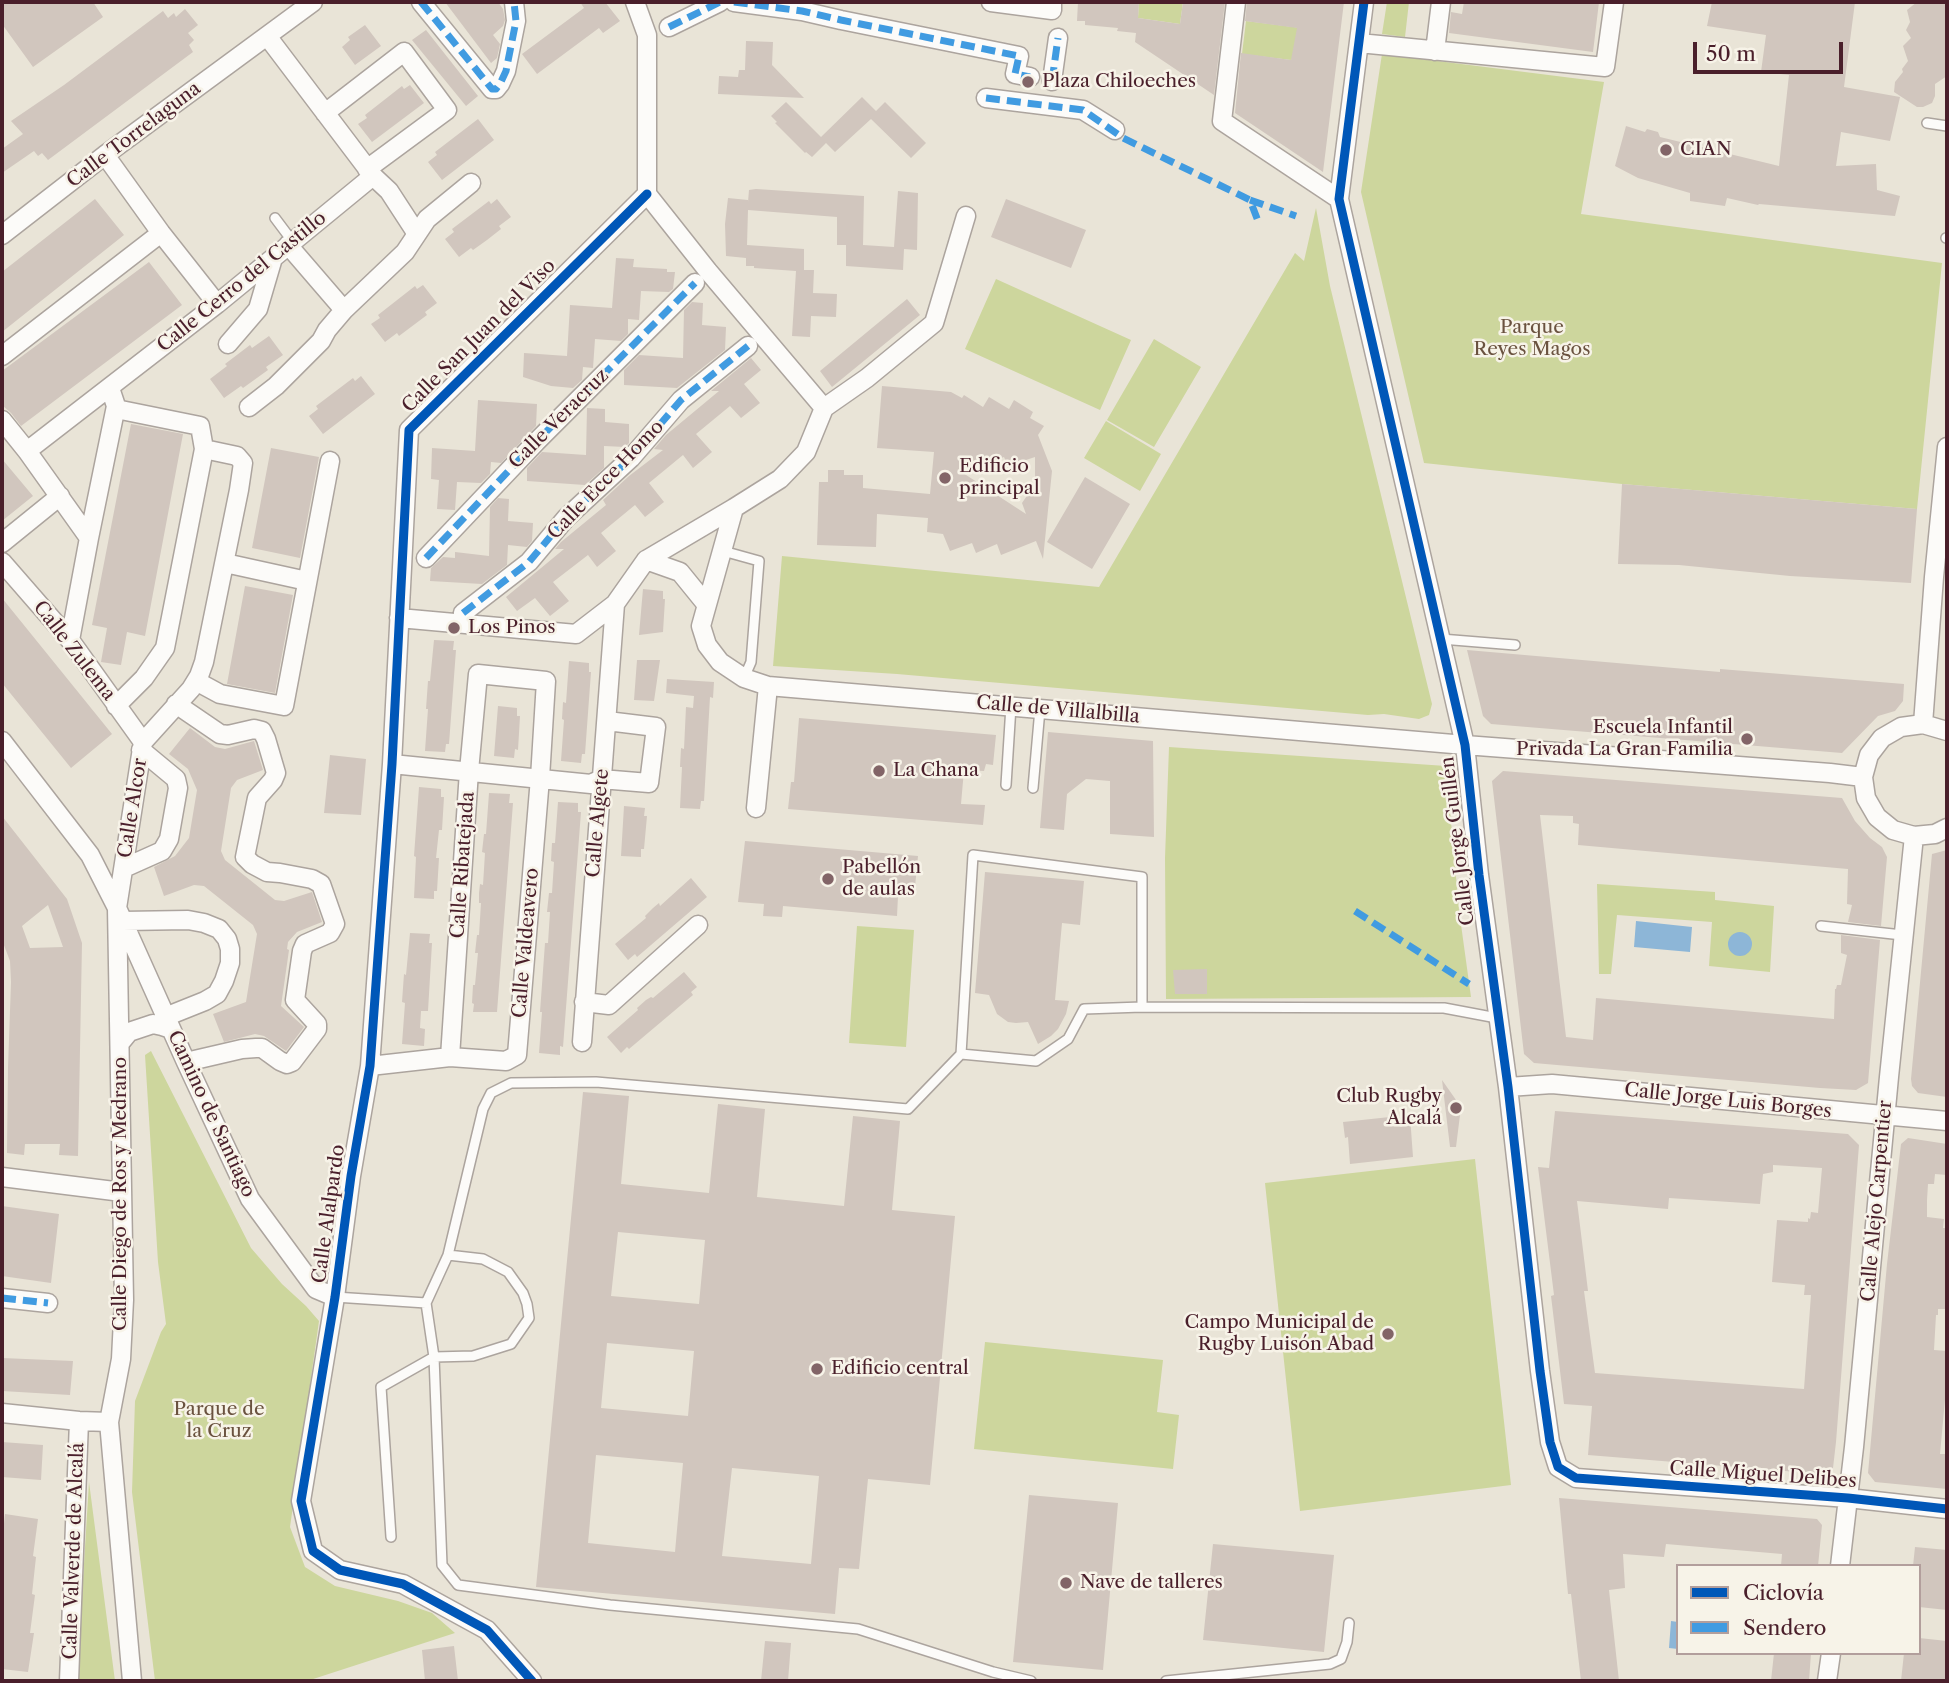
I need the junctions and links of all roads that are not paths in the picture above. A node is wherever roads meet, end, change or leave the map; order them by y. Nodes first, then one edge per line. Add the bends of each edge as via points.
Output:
1 (313, 2) edge
2 (421, 2) edge
3 (514, 2) edge
4 (635, 2) edge
5 (720, 2) edge
6 (734, 2) edge
7 (990, 2) edge
8 (1236, 2) edge
9 (1364, 2) edge
10 (1441, 2) edge
11 (1614, 2) edge
12 (1052, 6) edge
13 (669, 27) dead end
14 (267, 36) junction
15 (1058, 38) dead end
16 (1359, 43) junction
17 (1435, 51) junction
18 (1030, 77) dead end
19 (1052, 81) dead end
20 (986, 98) dead end
21 (325, 113) junction
22 (1927, 123) dead end
23 (1947, 126) edge
24 (1115, 130) dead end
25 (105, 155) junction
26 (370, 172) junction
27 (471, 183) dead end
28 (647, 194) junction
29 (1339, 199) junction
30 (966, 216) dead end
31 (275, 218) dead end
32 (161, 233) junction
33 (417, 234) junction
34 (2, 235) edge
35 (291, 243) junction
36 (273, 258) junction
37 (695, 283) dead end
38 (217, 304) junction
39 (344, 310) junction
40 (228, 344) dead end
41 (748, 346) dead end
42 (2, 356) edge
43 (110, 388) junction
44 (249, 407) dead end
45 (824, 408) junction
46 (116, 409) junction
47 (2, 420) edge
48 (1947, 447) edge
49 (204, 449) junction
50 (27, 451) junction
51 (330, 461) dead end
52 (60, 496) junction
53 (734, 508) junction
54 (89, 538) junction
55 (2, 543) edge
56 (723, 551) junction
57 (426, 558) dead end
58 (646, 560) junction
59 (2, 562) edge
60 (225, 563) junction
61 (307, 581) junction
62 (615, 604) junction
63 (706, 604) junction
64 (463, 613) dead end
65 (399, 618) junction
66 (1441, 639) junction
67 (70, 640) junction
68 (1515, 645) dead end
69 (478, 674) joint
70 (744, 678) junction
71 (196, 681) junction
72 (768, 686) junction
73 (176, 704) junction
74 (116, 706) junction
75 (1011, 706) junction
76 (1040, 709) junction
77 (607, 721) junction
78 (1923, 724) junction
79 (1947, 731) edge
80 (2, 741) edge
81 (1465, 745) junction
82 (142, 746) junction
83 (392, 764) junction
84 (469, 771) junction
85 (1863, 777) junction
86 (540, 778) junction
87 (601, 779) junction
88 (1006, 785) dead end
89 (1033, 788) dead end
90 (755, 808) dead end
91 (1947, 828) edge
92 (1914, 836) junction
93 (124, 868) junction
94 (120, 915) junction
95 (698, 925) dead end
96 (1821, 926) dead end
97 (1902, 935) junction
98 (584, 1002) junction
99 (1142, 1007) junction
100 (1497, 1017) junction
101 (168, 1023) junction
102 (582, 1042) dead end
103 (120, 1043) junction
104 (961, 1054) junction
105 (450, 1057) junction
106 (186, 1062) junction
107 (370, 1066) junction
108 (1508, 1087) junction
109 (1885, 1114) junction
110 (1947, 1121) edge
111 (2, 1177) edge
112 (122, 1192) junction
113 (448, 1255) junction
114 (335, 1297) junction
115 (2, 1298) edge
116 (48, 1303) dead end
117 (426, 1303) junction
118 (434, 1357) junction
119 (2, 1413) edge
120 (79, 1421) junction
121 (109, 1422) junction
122 (1576, 1478) joint
123 (1848, 1498) junction
124 (1947, 1510) edge
125 (391, 1538) dead end
126 (1840, 1564) edge
127 (1349, 1623) dead end
128 (1830, 1655) edge
129 (69, 1681) edge
130 (132, 1681) edge
131 (532, 1681) edge
132 (1031, 1681) edge
133 (1166, 1681) edge
134 (1827, 1681) edge

1 - 14 street, Calle Torrelaguna
2 - 3 street via 496,89 510,55 517,14
4 - 28 street via 648,35
5 - 13 street
6 - 18 street via 802,10 1019,56 1015,74
7 - 12 street
8 - 29 street via 1222,121
9 - 16 street
10 - 17 street
11 - 17 street via 1605,67
14 - 21 street
14 - 25 street, Calle Torrelaguna
15 - 19 street
16 - 17 street
16 - 29 street
20 - 24 street via 1083,110
21 - 26 street
21 - 26 street, Calle Cerro del Castillo via 404,52 447,110
22 - 23 lane
25 - 32 street
25 - 34 street, Calle Torrelaguna
26 - 33 street via 389,191
26 - 35 street, Calle Cerro del Castillo
27 - 33 street via 427,219
28 - 45 street
28 - 65 street, Calle San Juan del Viso via 410,430
29 - 66 street, Calle Jorge Guillén
30 - 45 street via 934,323
31 - 35 lane
32 - 38 street
32 - 42 street
33 - 39 street via 405,252
35 - 36 street, Calle Cerro del Castillo
35 - 39 street
36 - 38 street, Calle Cerro del Castillo
36 - 40 street via 258,309
37 - 57 street, Calle Veracruz
38 - 43 street, Calle Cerro del Castillo
39 - 44 street via 321,341
41 - 64 street, Calle Ecce Homo via 681,400 529,562
43 - 46 street
43 - 50 street, Calle Cerro del Castillo
45 - 53 street via 806,452 780,479
46 - 49 street via 200,426
46 - 54 street
47 - 50 street
48 - 78 street
49 - 60 street, Calle Alcor via 237,456 243,463
49 - 74 street via 165,648
50 - 52 street
51 - 61 street
52 - 54 street
52 - 55 street
53 - 56 street, Calle de Villalbilla
53 - 58 street
54 - 67 street
56 - 63 street, Calle de Villalbilla
56 - 70 lane via 759,561 751,662
58 - 62 street
58 - 63 street via 680,572
59 - 67 street, Calle Zulema
60 - 61 street
60 - 71 street, Calle Alcor
61 - 71 street via 284,706 220,694
62 - 65 street via 576,634
62 - 77 street, Calle Algete
63 - 70 street, Calle de Villalbilla via 701,626 707,645 720,662
65 - 83 street, Calle Alalpardo
66 - 68 lane
66 - 81 street, Calle Jorge Guillén
67 - 74 street, Calle Zulema
69 - 84 street, Calle Ribatejada
69 - 86 street, Calle Valdeavero via 546,681
70 - 72 street, Calle de Villalbilla
71 - 73 street, Calle Alcor
72 - 75 street, Calle de Villalbilla
72 - 90 street
73 - 82 street, Calle Alcor
73 - 106 street via 220,734 262,731 276,773 257,798 245,857 267,872 321,884 335,924 330,933 305,944 302,951 295,1000 317,1029 292,1062 287,1064 262,1048
74 - 82 street, Calle Zulema
75 - 76 street, Calle de Villalbilla
75 - 88 lane
76 - 81 street, Calle de Villalbilla
76 - 89 lane
77 - 87 street, Calle Algete
77 - 87 street via 656,727 649,783
78 - 79 street
78 - 85 street via 1901,727 1882,738 1869,755
80 - 94 street, Calle Diego de Ros y Medrano via 90,855
81 - 85 street, Calle de Villalbilla
81 - 100 street, Calle Jorge Guillén
82 - 93 street, Calle Alcor
82 - 93 street, Calle Zulema via 176,779 178,788 169,839 162,851
83 - 84 street
83 - 107 street, Calle Alalpardo
84 - 86 street
84 - 105 street, Calle Ribatejada
85 - 92 street via 1866,798 1877,817 1893,830
86 - 87 street via 591,784
86 - 105 street, Calle Valdeavero via 517,1055 506,1061
87 - 98 street, Calle Algete
91 - 92 street
92 - 97 street, Calle Alejo Carpentier
93 - 94 street, Calle Alcor
94 - 101 street, Camino de Santiago
94 - 101 street via 204,923 219,929 227,939 230,963 217,994
94 - 103 street, Calle Diego de Ros y Medrano
95 - 98 street via 609,1005
96 - 97 lane
97 - 109 street, Calle Alejo Carpentier
98 - 102 street, Calle Algete
99 - 100 lane via 1444,1009
99 - 104 lane via 1084,1009 1068,1039 1036,1061
99 - 104 lane via 1142,877 973,855
100 - 108 street, Calle Jorge Guillén
101 - 103 street via 129,1032
101 - 106 street, Camino de Santiago
103 - 112 street, Calle Diego de Ros y Medrano
104 - 113 lane via 908,1109 596,1082 511,1083 491,1093 484,1109
105 - 107 street, Calle Valdeavero
106 - 114 street, Camino de Santiago via 250,1199 316,1289
107 - 114 street, Calle Alalpardo
108 - 109 street, Calle Jorge Luis Borges via 1552,1084
108 - 122 street, Calle Jorge Guillén via 1550,1442 1558,1467
109 - 110 street, Calle Jorge Luis Borges
109 - 123 street, Calle Alejo Carpentier
111 - 112 street
112 - 121 street, Calle Diego de Ros y Medrano via 121,1359
113 - 117 lane
113 - 118 lane via 483,1259 508,1272 523,1293 528,1318 511,1344 473,1356
114 - 117 lane
114 - 131 street, Calle Alalpardo via 301,1501 313,1551 340,1570 403,1584 487,1630
115 - 116 street
117 - 118 lane
118 - 125 lane via 381,1387
118 - 132 lane via 442,1565 458,1585 858,1629
119 - 120 street
120 - 121 street
120 - 129 street, Calle Valverde de Alcalá
121 - 130 street, Calle Diego de Ros y Medrano
122 - 123 street, Calle Miguel Delibes
123 - 124 street, Calle Miguel Delibes
123 - 126 street, Calle Alejo Carpentier
127 - 133 lane via 1341,1659 1330,1664
128 - 134 street

